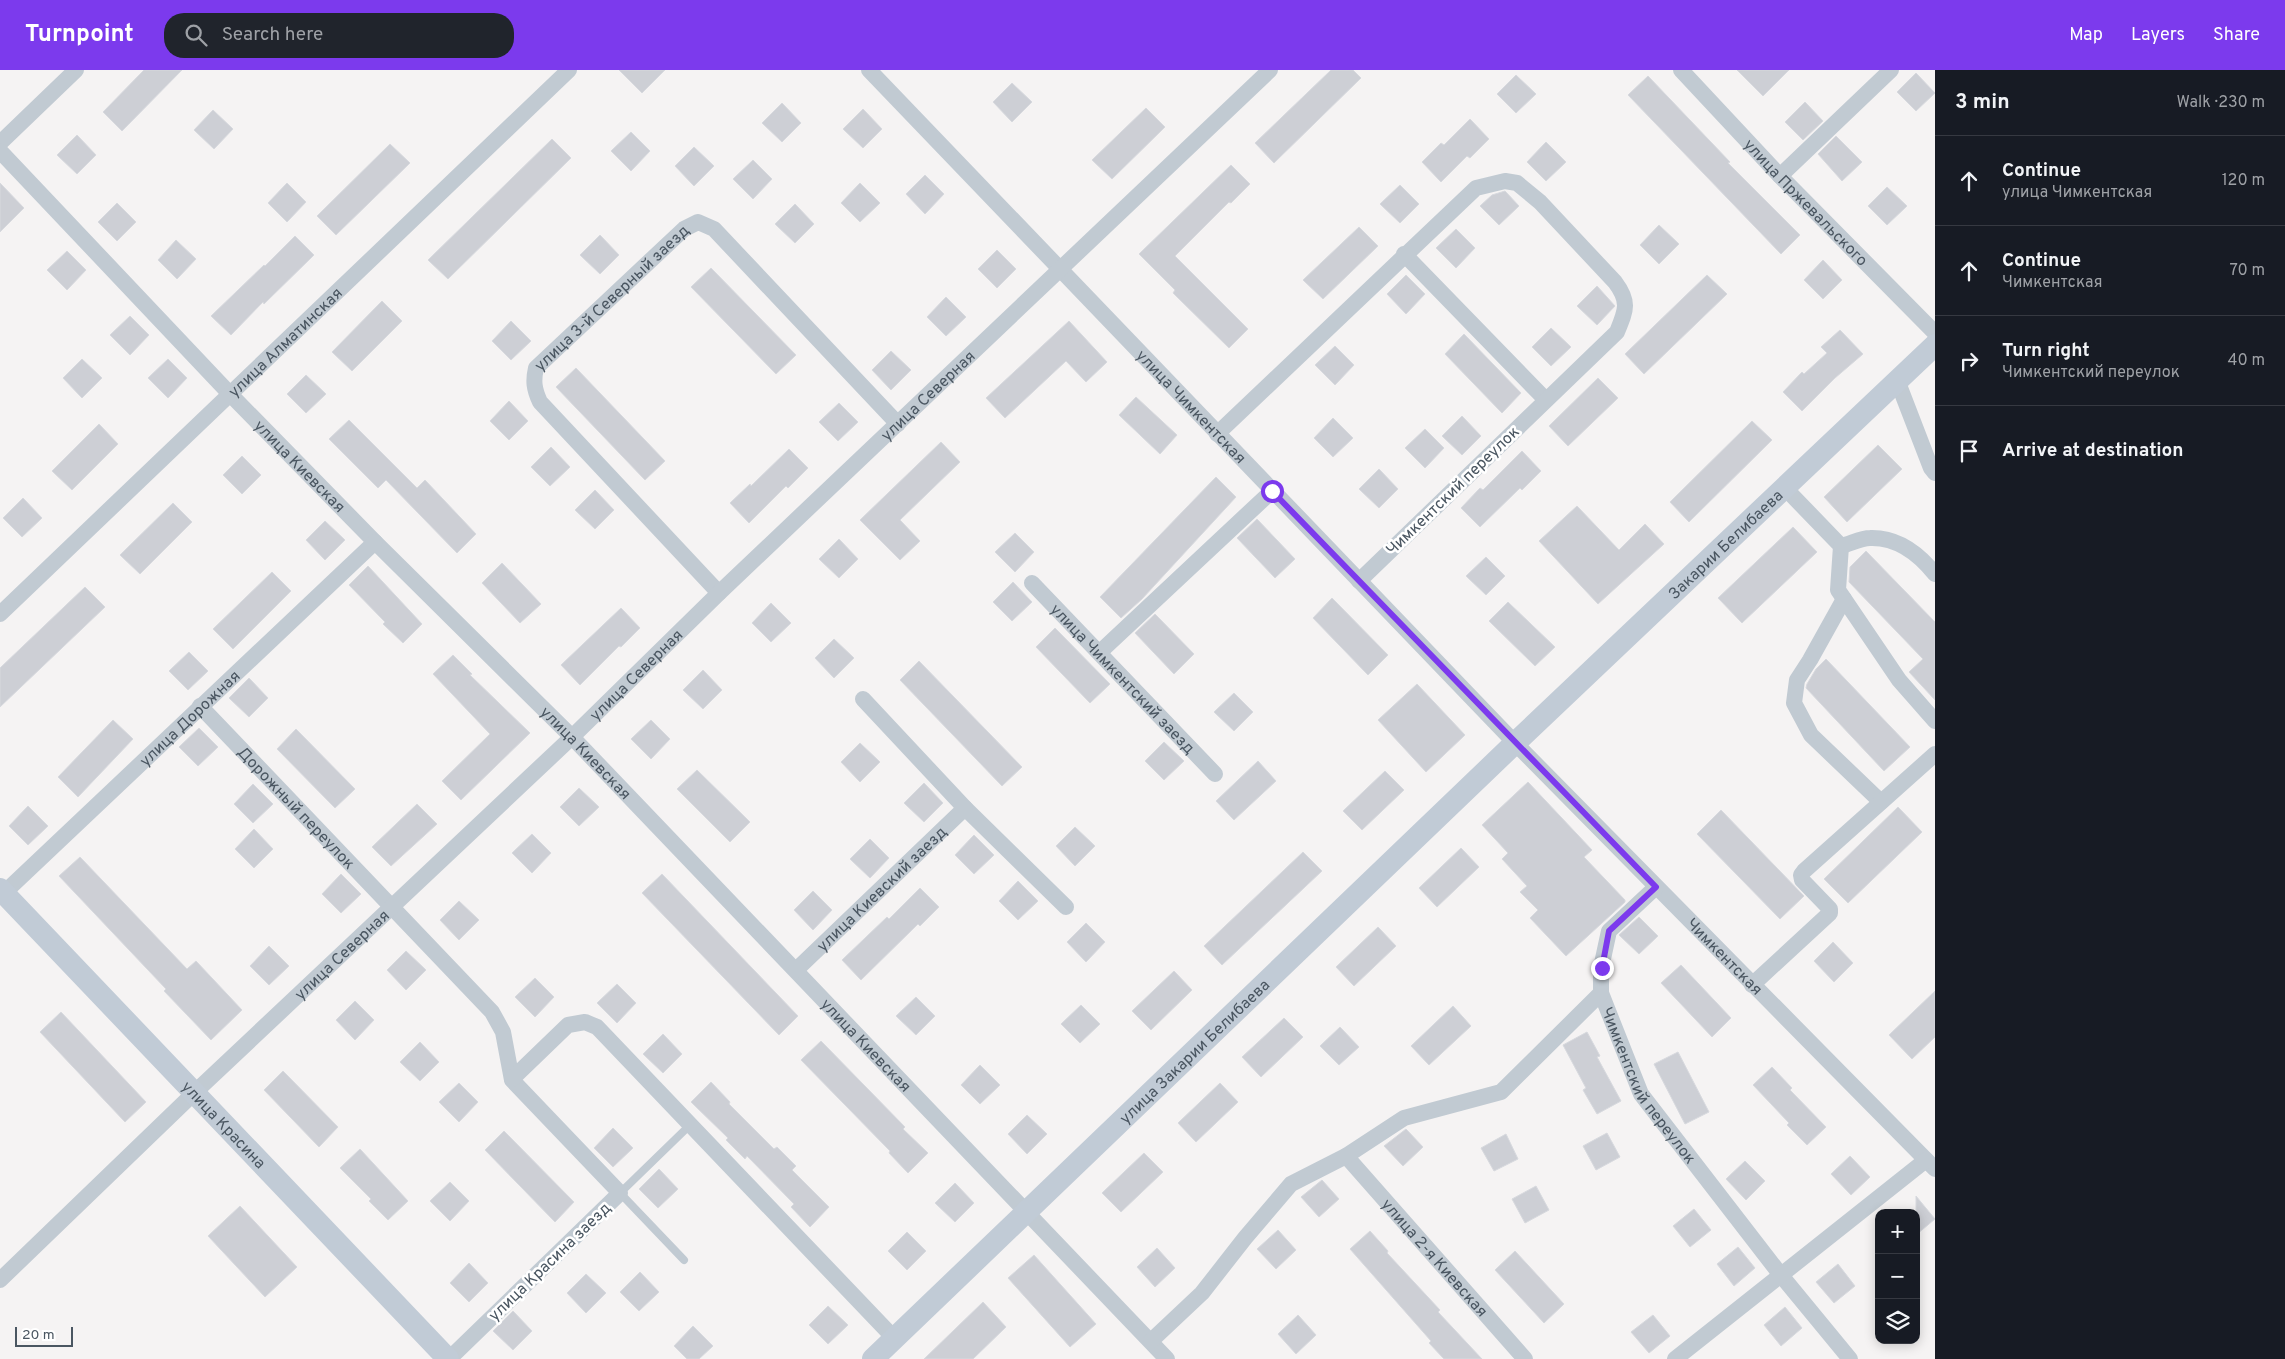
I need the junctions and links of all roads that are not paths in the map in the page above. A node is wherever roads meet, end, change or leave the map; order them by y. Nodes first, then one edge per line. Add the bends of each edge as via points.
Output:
1 (76, 70) edge
2 (569, 70) edge
3 (869, 70) edge
4 (1270, 70) edge
5 (1681, 70) edge
6 (1891, 70) edge
7 (0, 143) edge
8 (0, 152) edge
9 (1780, 176) junction
10 (1404, 254) junction
11 (1060, 270) junction
12 (1935, 333) edge
13 (1935, 346) edge
14 (1897, 380) junction
15 (228, 393) junction
16 (1545, 399) junction
17 (898, 424) junction
18 (1217, 434) junction
19 (1935, 473) edge
20 (1784, 487) junction
21 (1272, 491) junction
22 (375, 542) junction
23 (1841, 546) junction
24 (1935, 574) edge
25 (1359, 581) junction
26 (1032, 582) dead end
27 (719, 593) junction
28 (1844, 599) junction
29 (0, 614) edge
30 (1100, 652) junction
31 (863, 699) dead end
32 (200, 706) junction
33 (1935, 721) edge
34 (572, 737) junction
35 (1515, 742) junction
36 (1935, 754) edge
37 (1215, 774) dead end
38 (1881, 802) junction
39 (965, 808) junction
40 (1656, 887) junction
41 (2, 891) edge
42 (1066, 907) dead end
43 (392, 908) junction
44 (796, 970) junction
45 (1752, 985) junction
46 (1601, 993) junction
47 (512, 1078) junction
48 (193, 1094) junction
49 (690, 1126) junction
50 (1346, 1156) junction
51 (1932, 1161) edge
52 (620, 1192) junction
53 (1026, 1211) junction
54 (684, 1260) dead end
55 (1780, 1274) junction
56 (0, 1280) edge
57 (894, 1338) junction
58 (1150, 1341) junction
59 (876, 1358) edge
60 (448, 1359) edge
61 (1167, 1359) edge
62 (1525, 1359) edge
63 (1675, 1359) edge
64 (1850, 1359) edge

1 - 7 street
2 - 15 street, улица Алматинская
3 - 11 street, улица Чимкентская
4 - 11 street, улица Северная
5 - 9 street, улица Пржевальского
6 - 9 street
8 - 15 street, улица Киевская
9 - 12 street, улица Пржевальского
10 - 16 street
10 - 16 street, Чимкентский переулок via 1476,188 1505,181 1517,183 1540,202 1625,295 1617,332
10 - 18 street, Чимкентский переулок
11 - 17 street, улица Северная
11 - 18 street, улица Чимкентская
13 - 14 street, Закарии Белибаева
14 - 19 street
14 - 20 street, Закарии Белибаева
15 - 22 street, улица Киевская
15 - 29 street, улица Алматинская
16 - 25 street, Чимкентский переулок
17 - 27 street, улица Северная
17 - 27 street, улица 3-й Северный заезд via 714,229 702,223 684,229 572,334 536,368 533,379 540,402
18 - 21 street, улица Чимкентская
20 - 23 street
20 - 35 street, Закарии Белибаева
21 - 25 street, улица Чимкентская
21 - 30 street
22 - 32 street, улица Дорожная
22 - 34 street, улица Киевская
23 - 24 street via 1868,538 1891,539 1922,557
23 - 28 street via 1838,590
25 - 35 street, улица Чимкентская
26 - 30 street, улица Чимкентский заезд
27 - 34 street, улица Северная
28 - 33 street via 1899,680
28 - 38 street via 1797,680 1794,703 1811,735
30 - 37 street, улица Чимкентский заезд
31 - 39 street
32 - 41 street, улица Дорожная
32 - 43 street, Дорожный переулок
34 - 43 street, улица Северная
34 - 44 street, улица Киевская
35 - 40 street, Чимкентская
35 - 53 street, улица Закарии Белибаева
36 - 38 street
38 - 45 street via 1801,875 1830,913
39 - 42 street
39 - 44 street, улица Киевский заезд
40 - 45 street, Чимкентская
40 - 46 street, Чимкентский переулок via 1609,931
41 - 48 street, улица Красина
43 - 47 street via 492,1012 502,1032
43 - 48 street, улица Северная
44 - 53 street, улица Киевская
45 - 51 street, Чимкентская
46 - 50 street via 1501,1092 1404,1118
46 - 55 street, Чимкентский переулок via 1641,1094
47 - 49 street via 568,1024 585,1022 597,1027
47 - 52 street, улица Красина заезд
48 - 56 street, улица Северная
48 - 60 street, улица Красина
49 - 52 lane
49 - 57 street
50 - 58 street via 1291,1184 1202,1292
50 - 62 street, улица 2-я Киевская
51 - 55 street
52 - 54 lane
52 - 60 street, улица Красина заезд
53 - 57 street, улица Закарии Белибаева
53 - 58 street, улица Киевская
55 - 63 street
55 - 64 street, Чимкентский переулок
57 - 59 street, улица Закарии Белибаева
58 - 61 street, улица Киевская

